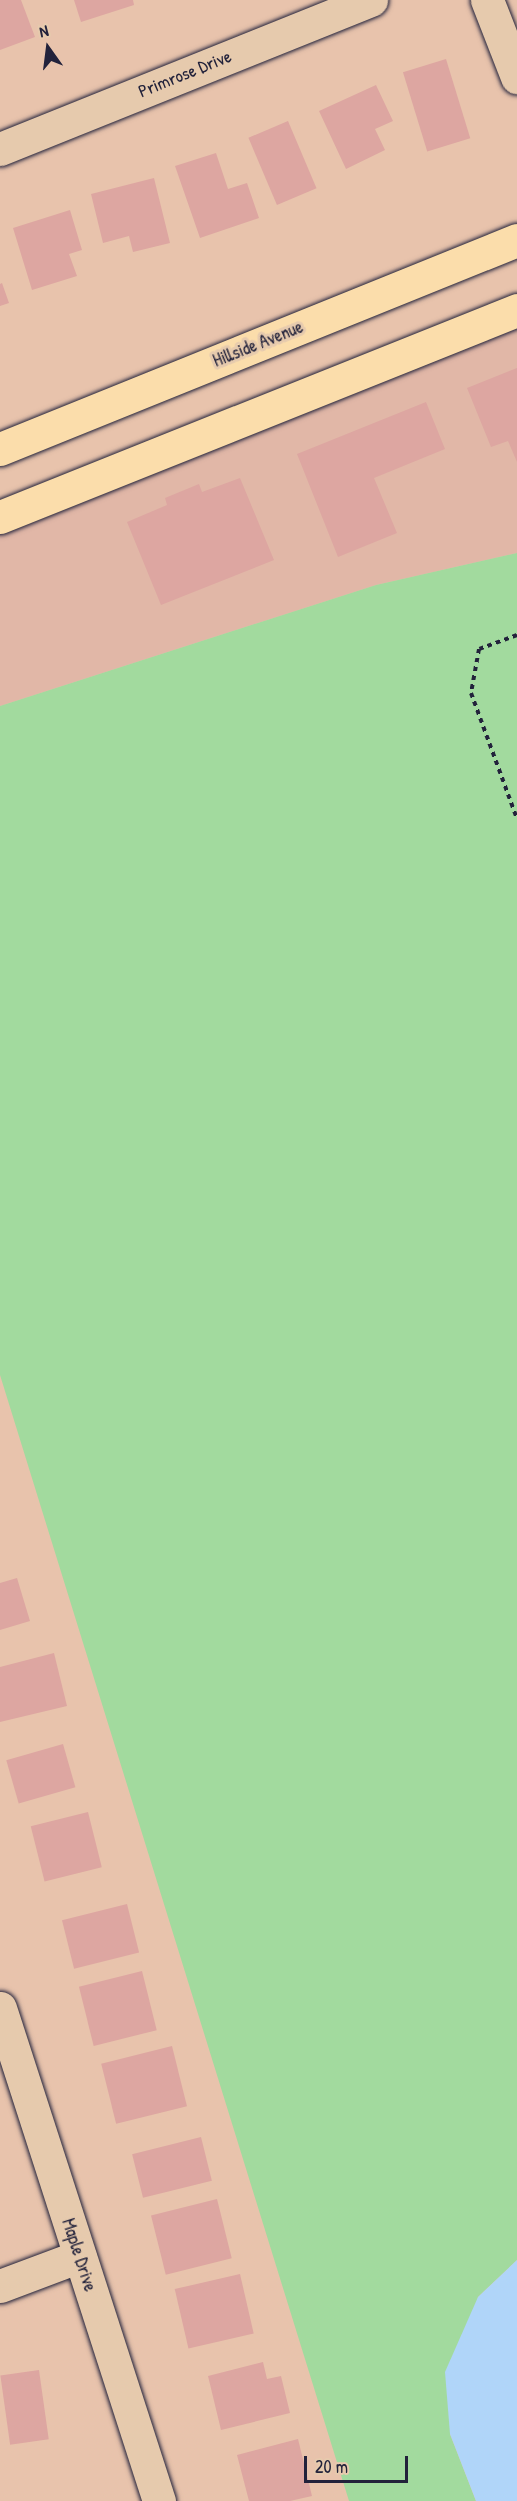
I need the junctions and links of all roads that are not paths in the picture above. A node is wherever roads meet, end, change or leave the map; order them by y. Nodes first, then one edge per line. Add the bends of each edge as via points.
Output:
1 (371, 0) edge
2 (487, 0) edge
3 (517, 77) edge
4 (0, 149) edge
5 (517, 240) edge
6 (517, 310) edge
7 (0, 449) edge
8 (0, 517) edge
9 (0, 2008) edge
10 (80, 2256) junction
11 (0, 2286) edge
12 (159, 2501) edge

1 - 4 street, Primrose Drive
2 - 3 street
5 - 7 main road, Hillside Avenue
6 - 8 main road
9 - 10 street, Maple Drive
10 - 11 street
10 - 12 street, Maple Drive

